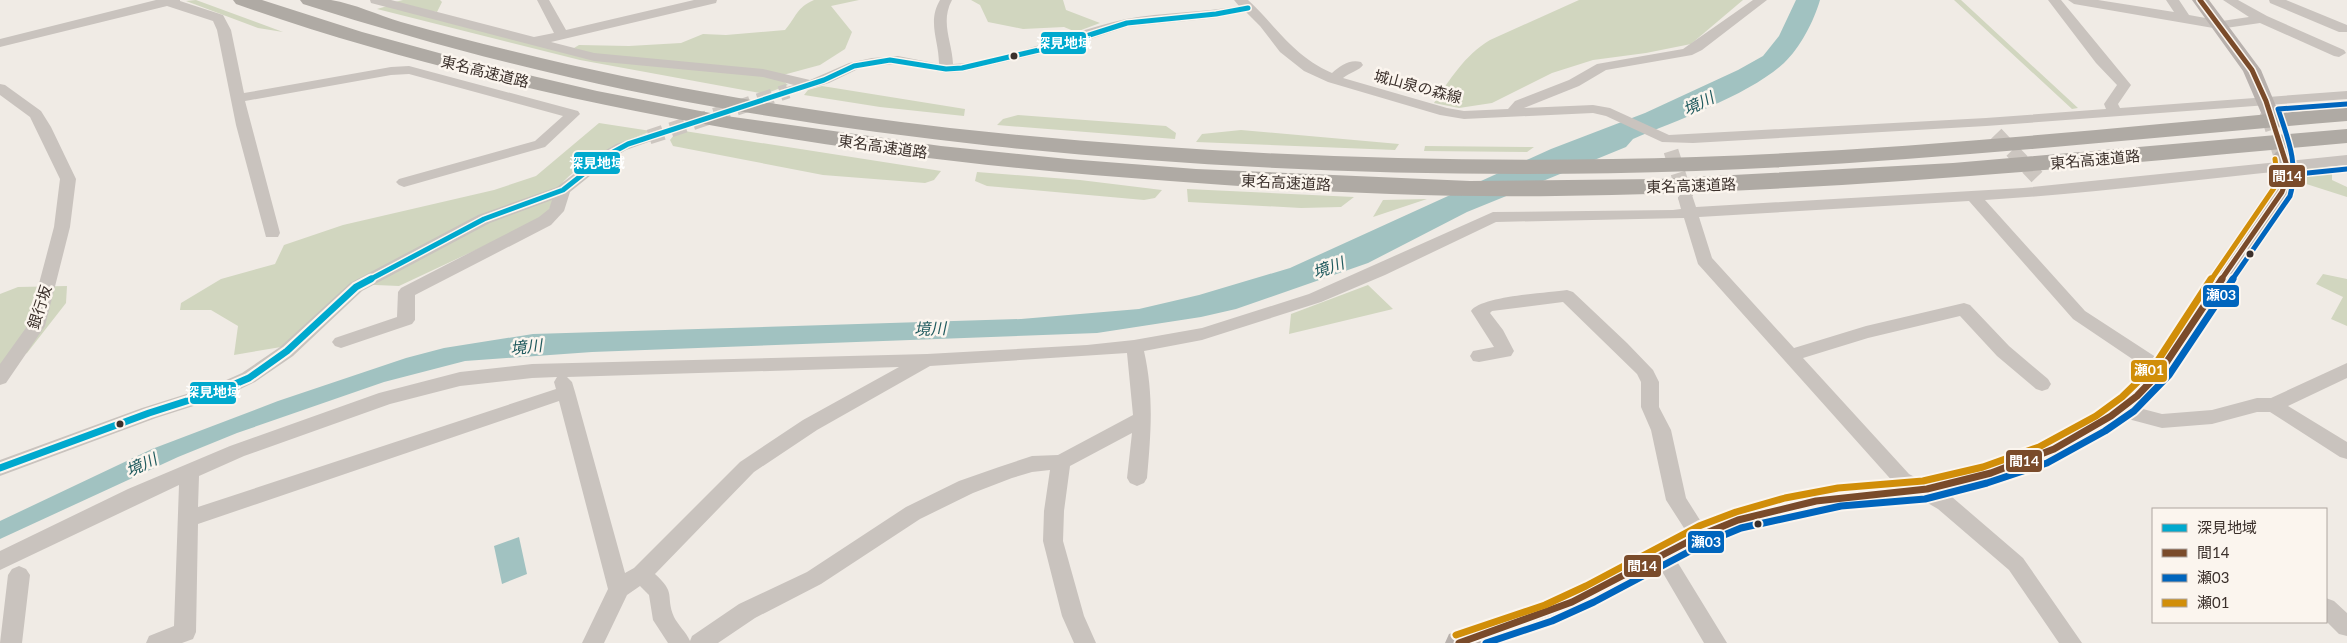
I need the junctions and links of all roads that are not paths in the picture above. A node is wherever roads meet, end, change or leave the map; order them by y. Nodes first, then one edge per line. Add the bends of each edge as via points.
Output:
1 (243, 0) edge
2 (310, 0) edge
3 (543, 0) edge
4 (711, 0) edge
5 (946, 0) edge
6 (1761, 0) edge
7 (2054, 0) edge
8 (2074, 0) edge
9 (2172, 0) edge
10 (2200, 0) edge
11 (2229, 0) edge
12 (2275, 0) edge
13 (168, 1) edge
14 (384, 3) edge
15 (1244, 4) edge
16 (2185, 18) junction
17 (2262, 19) junction
18 (2218, 24) junction
19 (2345, 28) edge
20 (562, 35) junction
21 (533, 42) junction
22 (0, 43) edge
23 (2316, 43) junction
24 (2339, 54) dead end
25 (1356, 65) dead end
26 (946, 69) junction
27 (1333, 79) junction
28 (811, 84) junction
29 (0, 88) edge
30 (788, 91) tunnel mouth
31 (2347, 95) edge
32 (238, 98) junction
33 (2268, 106) junction
34 (1512, 111) junction
35 (2115, 112) junction
36 (2347, 114) edge
37 (1986, 122) junction
38 (1996, 134) tunnel mouth
39 (2347, 136) edge
40 (650, 137) tunnel mouth
41 (2347, 160) edge
42 (2285, 161) junction
43 (1598, 166) joint
44 (2037, 177) tunnel mouth
45 (404, 182) dead end
46 (563, 190) junction
47 (2049, 190) junction
48 (1973, 196) junction
49 (1689, 205) junction
50 (272, 233) dead end
51 (341, 342) dead end
52 (1134, 346) junction
53 (1791, 354) junction
54 (1478, 356) dead end
55 (927, 360) junction
56 (560, 370) junction
57 (2162, 370) junction
58 (2347, 370) edge
59 (0, 378) edge
60 (2042, 384) dead end
61 (566, 392) junction
62 (2273, 405) junction
63 (2120, 410) junction
64 (1143, 418) junction
65 (2347, 452) edge
66 (1061, 462) junction
67 (0, 468) edge
68 (189, 472) junction
69 (1137, 478) dead end
70 (1924, 490) junction
71 (188, 519) junction
72 (1700, 536) junction
73 (1663, 556) junction
74 (0, 561) edge
75 (641, 574) junction
76 (19, 575) dead end
77 (619, 589) junction
78 (2327, 608) edge
79 (2347, 627) edge
80 (10, 643) edge
81 (157, 643) edge
82 (593, 643) edge
83 (680, 643) edge
84 (700, 643) edge
85 (1085, 643) edge
86 (1458, 643) edge
87 (1716, 643) edge
88 (2071, 643) edge

1 - 39 highway, 東名高速道路 via 344,34 494,74 669,112 758,128 982,159 1157,175 1453,188 1723,184 2006,166
2 - 43 highway, 東名高速道路 via 370,20 590,76 772,111 884,127 1162,155 1375,165
3 - 20 street
4 - 20 street
5 - 26 street via 938,18
6 - 34 street via 1692,50 1602,66 1574,83 1520,104
7 - 35 street via 2124,85 2111,104
8 - 16 street
9 - 16 street
10 - 18 main road
11 - 17 street
12 - 19 street
13 - 22 street
13 - 32 street via 218,18 224,30
14 - 21 street via 436,14
15 - 26 street via 1216,14 1127,23 1052,48
15 - 27 street, 城山泉の森線 via 1265,23 1284,49
16 - 18 street
17 - 18 street
17 - 23 street
18 - 33 main road via 2252,70
19 - 23 street
20 - 21 street
21 - 28 street via 594,57 763,73
23 - 24 street
25 - 27 street via 1346,68
26 - 28 street via 890,60 854,66
27 - 34 street, 城山泉の森線 via 1445,112 1464,115
28 - 30 street
29 - 59 street, 銀行坂 via 36,114 68,180 62,227 36,326
31 - 33 street
32 - 45 street via 409,70 573,114 540,144
32 - 50 street via 242,125
33 - 35 street
34 - 37 street, 城山泉の森線 via 1592,109 1610,112 1669,145
35 - 37 street
36 - 43 highway, 東名高速道路 via 1835,156
37 - 38 street
40 - 46 street via 606,156
41 - 42 street
42 - 47 street via 2150,181
42 - 57 main road via 2287,178 2282,192
44 - 47 street
46 - 51 street via 556,211 545,221 407,292 406,320
46 - 67 street via 500,212 356,287 276,360 251,377 223,390 160,409
47 - 48 street
48 - 49 street
48 - 57 street via 2079,316
49 - 52 street via 1673,215 1493,218 1315,298 1202,334
49 - 53 street via 1704,260
52 - 55 street
52 - 64 street
53 - 60 street via 1866,332 1920,326 1964,308 2003,351
53 - 70 street via 1902,478
54 - 72 street via 1505,351 1480,311 1488,306 1567,296 1644,370 1650,382 1650,407 1661,430 1676,500
55 - 56 street
55 - 75 street via 810,425 747,467
56 - 61 street
56 - 68 street via 488,375 430,385 273,438
57 - 63 main road
58 - 62 street
61 - 71 street
61 - 77 street
62 - 63 street via 2257,405 2212,417 2162,421
62 - 65 street
63 - 70 main road via 2043,455 1985,475
64 - 66 street
64 - 69 street
66 - 84 street via 1032,464 1006,472 913,513 814,578 747,611
66 - 85 street via 1053,541 1073,616
68 - 71 street
68 - 74 street via 63,528
70 - 72 main road via 1788,507 1738,520
70 - 88 street via 1945,503 2016,564
71 - 81 street via 185,632
72 - 73 main road
73 - 86 main road via 1548,613
73 - 87 street
75 - 77 street
75 - 83 street via 659,592 664,620
76 - 80 street
77 - 82 street
78 - 79 street

